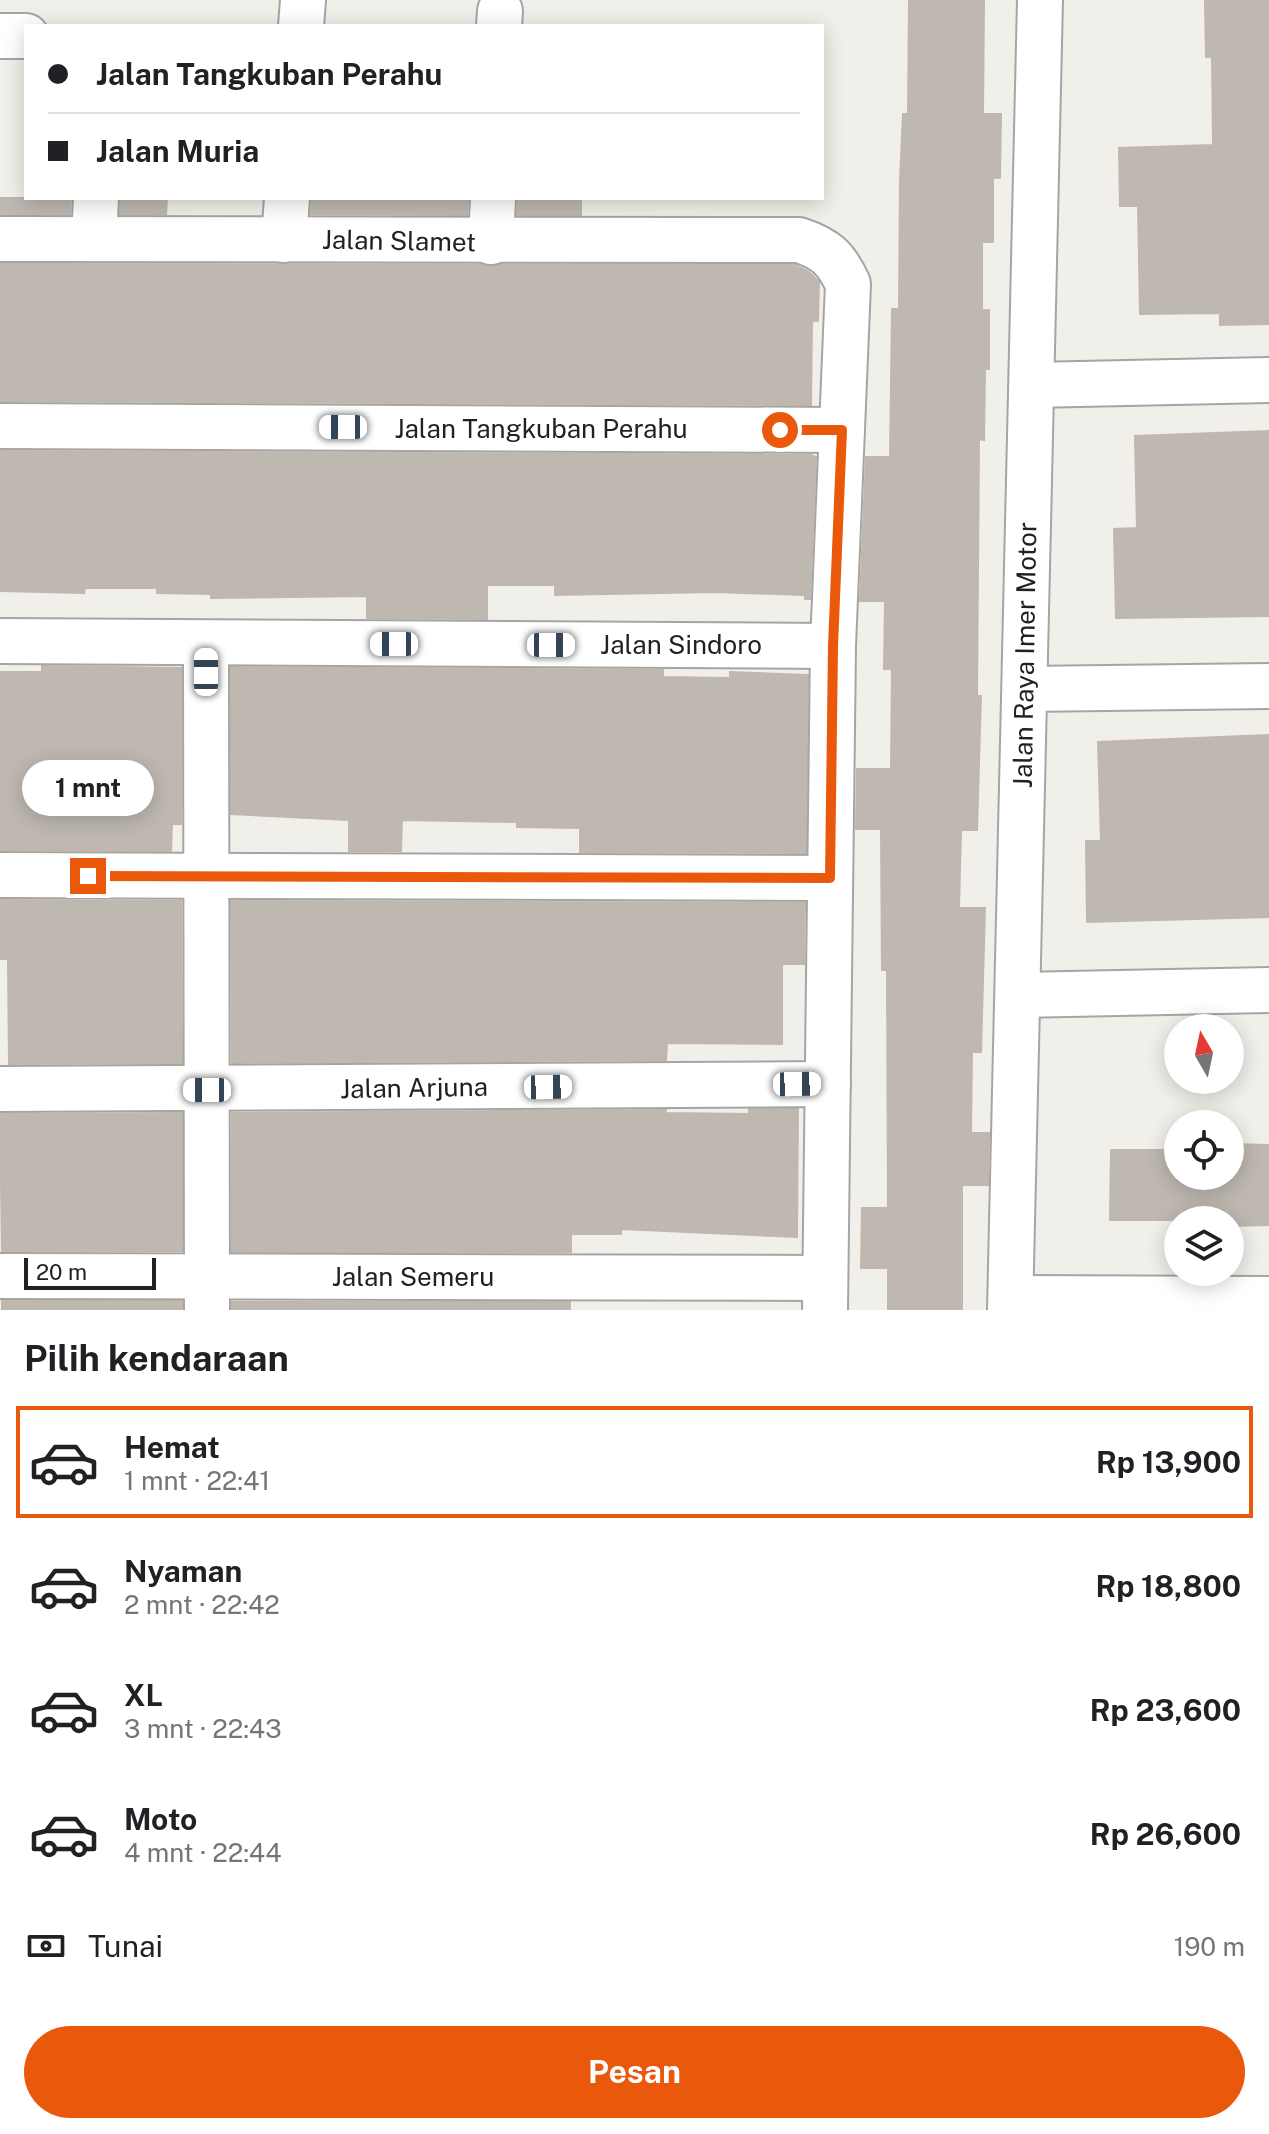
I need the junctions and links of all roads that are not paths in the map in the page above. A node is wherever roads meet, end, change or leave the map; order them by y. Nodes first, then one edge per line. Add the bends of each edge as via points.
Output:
1 (303, 0) edge
2 (1040, 0) edge
3 (301, 24) edge
4 (0, 36) edge
5 (24, 36) edge
6 (493, 200) edge
7 (95, 219) edge
8 (285, 219) edge
9 (0, 239) edge
10 (491, 242) junction
11 (1269, 380) edge
12 (1032, 385) junction
13 (0, 426) edge
14 (842, 430) junction
15 (0, 641) edge
16 (206, 643) junction
17 (833, 646) junction
18 (1269, 686) edge
19 (1025, 689) junction
20 (0, 875) edge
21 (206, 877) junction
22 (830, 878) junction
23 (1269, 990) edge
24 (1018, 995) junction
25 (828, 1084) junction
26 (0, 1089) edge
27 (207, 1090) junction
28 (0, 1276) edge
29 (207, 1293) edge
30 (825, 1294) edge
31 (1269, 1299) edge
32 (1010, 1304) edge

1 - 3 street
2 - 12 street, Jalan Raya Imer Motor
4 - 5 street
6 - 10 street
7 - 8 street, Jalan Slamet
7 - 9 street, Jalan Slamet
8 - 10 street, Jalan Slamet
10 - 14 street, Jalan Slamet via 799,240 824,248 848,284
11 - 12 street
12 - 19 street, Jalan Raya Imer Motor
13 - 14 street, Jalan Tangkuban Perahu
14 - 17 street
15 - 16 street, Jalan Sindoro
16 - 17 street, Jalan Sindoro
16 - 21 street
17 - 22 street
18 - 19 street
19 - 24 street, Jalan Raya Imer Motor
20 - 21 street
21 - 22 street
21 - 27 street
22 - 25 street
23 - 24 street
24 - 32 street, Jalan Raya Imer Motor
25 - 27 street, Jalan Arjuna
25 - 30 street
26 - 27 street, Jalan Arjuna
27 - 29 street
28 - 29 street, Jalan Semeru
29 - 30 street, Jalan Semeru
31 - 32 street

